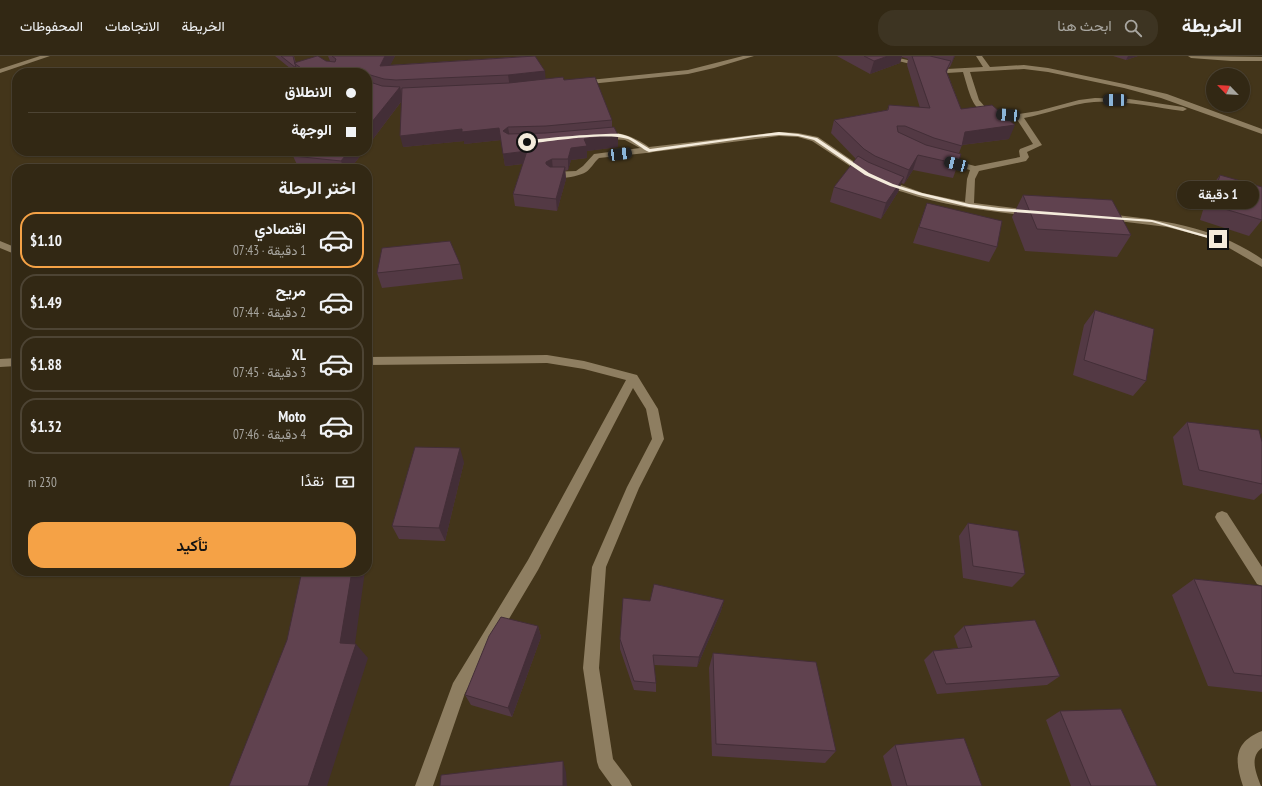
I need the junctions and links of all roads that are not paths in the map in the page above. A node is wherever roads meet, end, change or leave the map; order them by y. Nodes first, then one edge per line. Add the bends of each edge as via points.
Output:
1 (47, 56) edge
2 (751, 56) edge
3 (880, 56) edge
4 (979, 56) edge
5 (1191, 56) edge
6 (1262, 59) edge
7 (988, 69) junction
8 (0, 71) edge
9 (966, 71) junction
10 (574, 84) edge
11 (1212, 114) junction
12 (1019, 116) junction
13 (1262, 132) edge
14 (592, 136) edge
15 (649, 151) junction
16 (934, 158) edge
17 (975, 169) junction
18 (552, 175) edge
19 (969, 206) junction
20 (1043, 214) edge
21 (1098, 216) edge
22 (0, 244) edge
23 (12, 250) edge
24 (1262, 264) edge
25 (372, 361) edge
26 (12, 362) edge
27 (0, 363) edge
28 (633, 378) junction
29 (1222, 517) dead end
30 (1262, 579) edge
31 (1262, 739) edge
32 (424, 786) edge
33 (623, 786) edge
34 (1252, 786) edge

1 - 8 street
2 - 10 street via 688,72
3 - 9 street via 935,69
4 - 7 street
5 - 6 street
7 - 9 street
7 - 11 street via 1024,67 1048,70 1143,91
9 - 12 street via 974,97 983,110 1000,115
11 - 12 street via 1144,103 1104,100 1079,102
11 - 13 street
12 - 17 street via 1038,145 1023,151 1023,160
14 - 15 street via 624,136
15 - 18 street via 597,156 577,173
15 - 19 street via 755,136 798,135 815,139 876,178 920,194
16 - 17 street
17 - 19 street via 971,179
19 - 20 street
21 - 24 street via 1152,221 1199,233 1237,248
22 - 23 street
25 - 28 street via 547,359 584,365
26 - 27 street
28 - 32 street via 533,565 459,689
28 - 33 street via 652,409 658,439 633,487 599,568 591,668 605,762
29 - 30 street
31 - 34 street via 1254,742 1248,749 1245,759 1246,771

